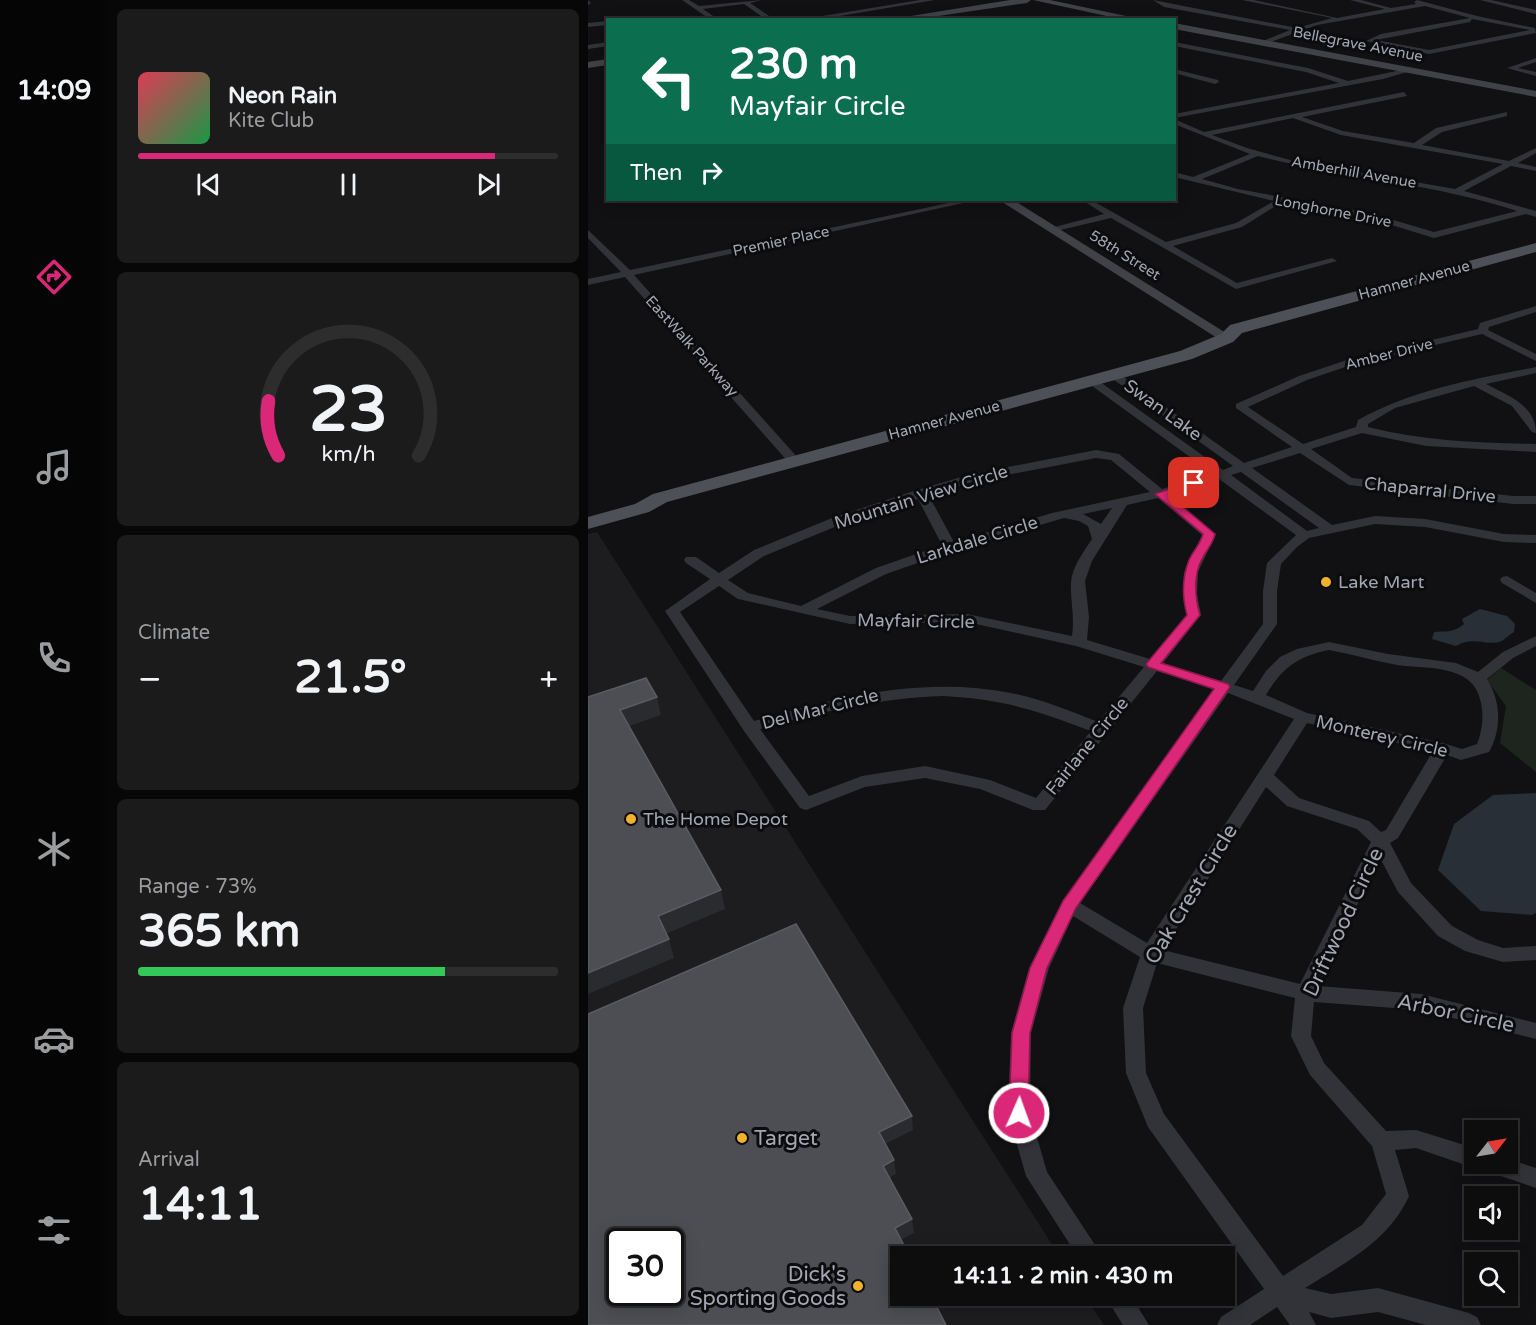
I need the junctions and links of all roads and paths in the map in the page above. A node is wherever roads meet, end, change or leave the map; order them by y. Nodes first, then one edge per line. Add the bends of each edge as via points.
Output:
1 (685, 0) edge
2 (759, 0) edge
3 (932, 0) edge
4 (1027, 0) edge
5 (1037, 0) edge
6 (1245, 0) edge
7 (1353, 0) edge
8 (1411, 0) edge
9 (1483, 0) edge
10 (1155, 1) edge
11 (745, 2) junction
12 (1425, 4) junction
13 (884, 7) junction
14 (698, 8) junction
15 (1394, 10) junction
16 (1536, 12) edge
17 (713, 18) edge
18 (769, 18) edge
19 (814, 18) edge
20 (909, 18) edge
21 (1131, 18) edge
22 (1476, 18) junction
23 (1341, 19) junction
24 (606, 23) edge
25 (588, 25) edge
26 (1176, 26) edge
27 (1298, 30) junction
28 (1536, 30) edge
29 (1265, 42) junction
30 (606, 44) edge
31 (1176, 44) edge
32 (588, 47) edge
33 (1536, 60) edge
34 (606, 62) edge
35 (588, 65) edge
36 (1406, 69) junction
37 (1176, 72) edge
38 (1536, 74) edge
39 (1215, 82) dead end
40 (1346, 83) junction
41 (1404, 94) dead end
42 (1536, 94) edge
43 (1504, 114) dead end
44 (1293, 116) junction
45 (1176, 118) edge
46 (1176, 119) edge
47 (1204, 134) junction
48 (1415, 146) junction
49 (1536, 150) edge
50 (1257, 154) junction
51 (1510, 163) junction
52 (1536, 169) edge
53 (1176, 174) edge
54 (1194, 179) junction
55 (1457, 191) junction
56 (1280, 200) junction
57 (968, 201) edge
58 (1007, 201) edge
59 (1088, 201) edge
60 (1526, 211) junction
61 (1536, 214) edge
62 (1113, 215) junction
63 (1052, 229) junction
64 (588, 233) edge
65 (1165, 246) junction
66 (1536, 247) edge
67 (1536, 259) edge
68 (1332, 261) dead end
69 (628, 274) junction
70 (588, 282) edge
71 (1536, 309) edge
72 (1484, 331) junction
73 (1227, 338) junction
74 (1536, 358) edge
75 (1536, 370) edge
76 (1114, 375) junction
77 (1092, 381) junction
78 (1475, 382) junction
79 (1240, 406) joint
80 (1362, 429) junction
81 (1536, 429) edge
82 (1536, 448) edge
83 (1302, 449) junction
84 (794, 461) junction
85 (1242, 468) junction
86 (1222, 474) junction
87 (921, 494) junction
88 (1160, 494) junction
89 (660, 498) junction
90 (1536, 500) edge
91 (1122, 502) junction
92 (617, 504) junction
93 (588, 511) edge
94 (1057, 516) junction
95 (588, 517) edge
96 (588, 523) edge
97 (1330, 530) junction
98 (1305, 536) junction
99 (1098, 537) junction
100 (1536, 539) edge
101 (950, 547) junction
102 (692, 560) dead end
103 (717, 579) junction
104 (1507, 580) dead end
105 (1536, 599) edge
106 (803, 611) junction
107 (1536, 640) edge
108 (1079, 642) junction
109 (1152, 664) junction
110 (1479, 678) junction
111 (1223, 687) junction
112 (1257, 697) junction
113 (1303, 717) junction
114 (750, 727) junction
115 (1101, 729) junction
116 (1443, 748) junction
117 (1265, 776) junction
118 (1380, 841) junction
119 (1069, 905) junction
120 (1150, 954) junction
121 (1536, 954) edge
122 (1305, 993) junction
123 (1536, 1031) edge
124 (1381, 1142) junction
125 (1464, 1155) edge
126 (1518, 1172) edge
127 (1536, 1178) edge
128 (1084, 1246) edge
129 (1280, 1294) junction
130 (1124, 1306) edge
131 (1137, 1325) edge
132 (1230, 1325) edge
133 (1304, 1325) edge
134 (1469, 1325) edge

1 - 14 street
2 - 11 street
3 - 13 street
4 - 20 main road
5 - 21 main road
6 - 23 street
7 - 15 street
8 - 12 street
9 - 16 street
10 - 27 street
11 - 14 street
11 - 18 street
12 - 15 street
12 - 22 street
13 - 19 street
13 - 20 street
14 - 17 street
15 - 23 street
22 - 28 street
22 - 28 street via 1369,41 1423,52
23 - 27 street
24 - 25 street
26 - 29 main road, Bellegrave Avenue
27 - 29 street
29 - 36 main road, Bellegrave Avenue
30 - 32 street
31 - 40 street via 1308,70
33 - 38 street via 1510,68
34 - 35 main road
36 - 40 street via 1390,76
36 - 42 main road, Bellegrave Avenue
37 - 39 street
40 - 45 street
41 - 44 street
43 - 48 street via 1439,130
44 - 47 street
44 - 48 street via 1341,133
46 - 47 street, Amberhill Avenue
47 - 50 street, Amberhill Avenue
48 - 51 street
49 - 51 street
50 - 54 street
50 - 55 street, Amberhill Avenue
51 - 52 street
51 - 55 street
53 - 54 street, Longhorne Drive
54 - 56 street, Longhorne Drive
55 - 60 street, Amberhill Avenue
56 - 60 street, Longhorne Drive via 1373,217 1434,235
56 - 65 street via 1260,217 1237,228
57 - 69 street, Premier Place
58 - 63 main road, 58th Street
59 - 62 street
60 - 61 street, Amberhill Avenue
62 - 63 street
62 - 65 street
63 - 73 main road, 58th Street
64 - 69 street, EastWalk Parkway
65 - 68 street via 1236,286
66 - 73 main road, Hamner Avenue via 1236,329
67 - 73 main road, Hamner Avenue via 1247,339
69 - 70 street, Premier Place
69 - 84 street, EastWalk Parkway
71 - 72 street, Amber Drive via 1484,325
72 - 74 street
72 - 79 street, Amber Drive via 1351,362
73 - 76 main road, Hamner Avenue via 1186,355
75 - 78 street
76 - 77 main road, Hamner Avenue
76 - 85 street, Swan Lake
77 - 84 main road, Hamner Avenue
77 - 86 street, Swan Lake
78 - 80 street via 1391,406 1362,422
78 - 81 street via 1516,404
79 - 83 street, Chaparral Drive
80 - 82 street via 1387,437
80 - 83 street, Larkdale Circle
83 - 85 street, Larkdale Circle
83 - 90 street, Chaparral Drive via 1349,481
84 - 89 main road, Hamner Avenue
85 - 86 street, Larkdale Circle
85 - 97 street, Swan Lake
86 - 88 street, Larkdale Circle
86 - 98 street, Swan Lake
87 - 88 street, Mountain View Circle via 972,478 1096,454 1115,457
87 - 101 street
87 - 103 street, Mountain View Circle via 837,521 759,553
88 - 91 street, Larkdale Circle
88 - 109 street, Mountain View Circle via 1209,534 1195,560 1191,580 1189,599 1194,615
89 - 92 main road, Hamner Avenue via 638,498
89 - 96 main road, Hamner Avenue via 642,508
91 - 94 street, Larkdale Circle
91 - 99 street
92 - 93 main road, Hamner Avenue
92 - 95 main road
94 - 99 street via 1078,516 1090,522 1096,526
94 - 101 street, Larkdale Circle
97 - 98 street
97 - 100 street via 1375,520
98 - 111 street via 1274,563 1270,624
99 - 108 street via 1078,581 1082,617
101 - 106 street, Larkdale Circle via 881,571
102 - 103 street, Mayfair Circle
103 - 106 street, Mayfair Circle via 743,596
103 - 114 street via 672,611
104 - 105 street
106 - 108 street, Mayfair Circle via 850,620 967,618
107 - 110 street via 1508,655
108 - 109 street, Mayfair Circle
109 - 111 street, Mayfair Circle
109 - 115 street, Fairlane Circle
110 - 112 street via 1460,668 1393,660 1329,646 1287,657
110 - 116 street, Monterey Circle via 1490,701 1490,733 1484,748 1461,755
111 - 112 street, Monterey Circle
111 - 119 street
112 - 113 street, Monterey Circle
113 - 116 street, Monterey Circle
113 - 117 street, Oak Crest Circle
114 - 115 street, Del Mar Circle via 886,693 969,691 1012,698
114 - 115 street, Fairlane Circle via 806,804 862,782 925,772 984,784 1038,806
116 - 118 street, Driftwood Circle via 1392,834
117 - 118 street via 1293,802 1364,825
117 - 120 street, Oak Crest Circle
118 - 121 street via 1404,887 1445,931 1472,946 1503,955
118 - 122 street, Driftwood Circle
119 - 120 street, Arbor Circle
119 - 128 street via 1039,968 1021,1033 1019,1113 1037,1176
120 - 122 street, Arbor Circle
120 - 129 street, Oak Crest Circle via 1133,1008 1136,1073 1156,1120
122 - 123 street, Arbor Circle via 1421,1002
122 - 124 street, Driftwood Circle via 1301,1036 1317,1069
124 - 125 street via 1416,1138
124 - 129 street, Driftwood Circle via 1398,1196 1370,1233
126 - 127 street
129 - 132 street, Driftwood Circle
129 - 133 street, Oak Crest Circle
129 - 134 street via 1331,1306 1378,1300
130 - 131 street

